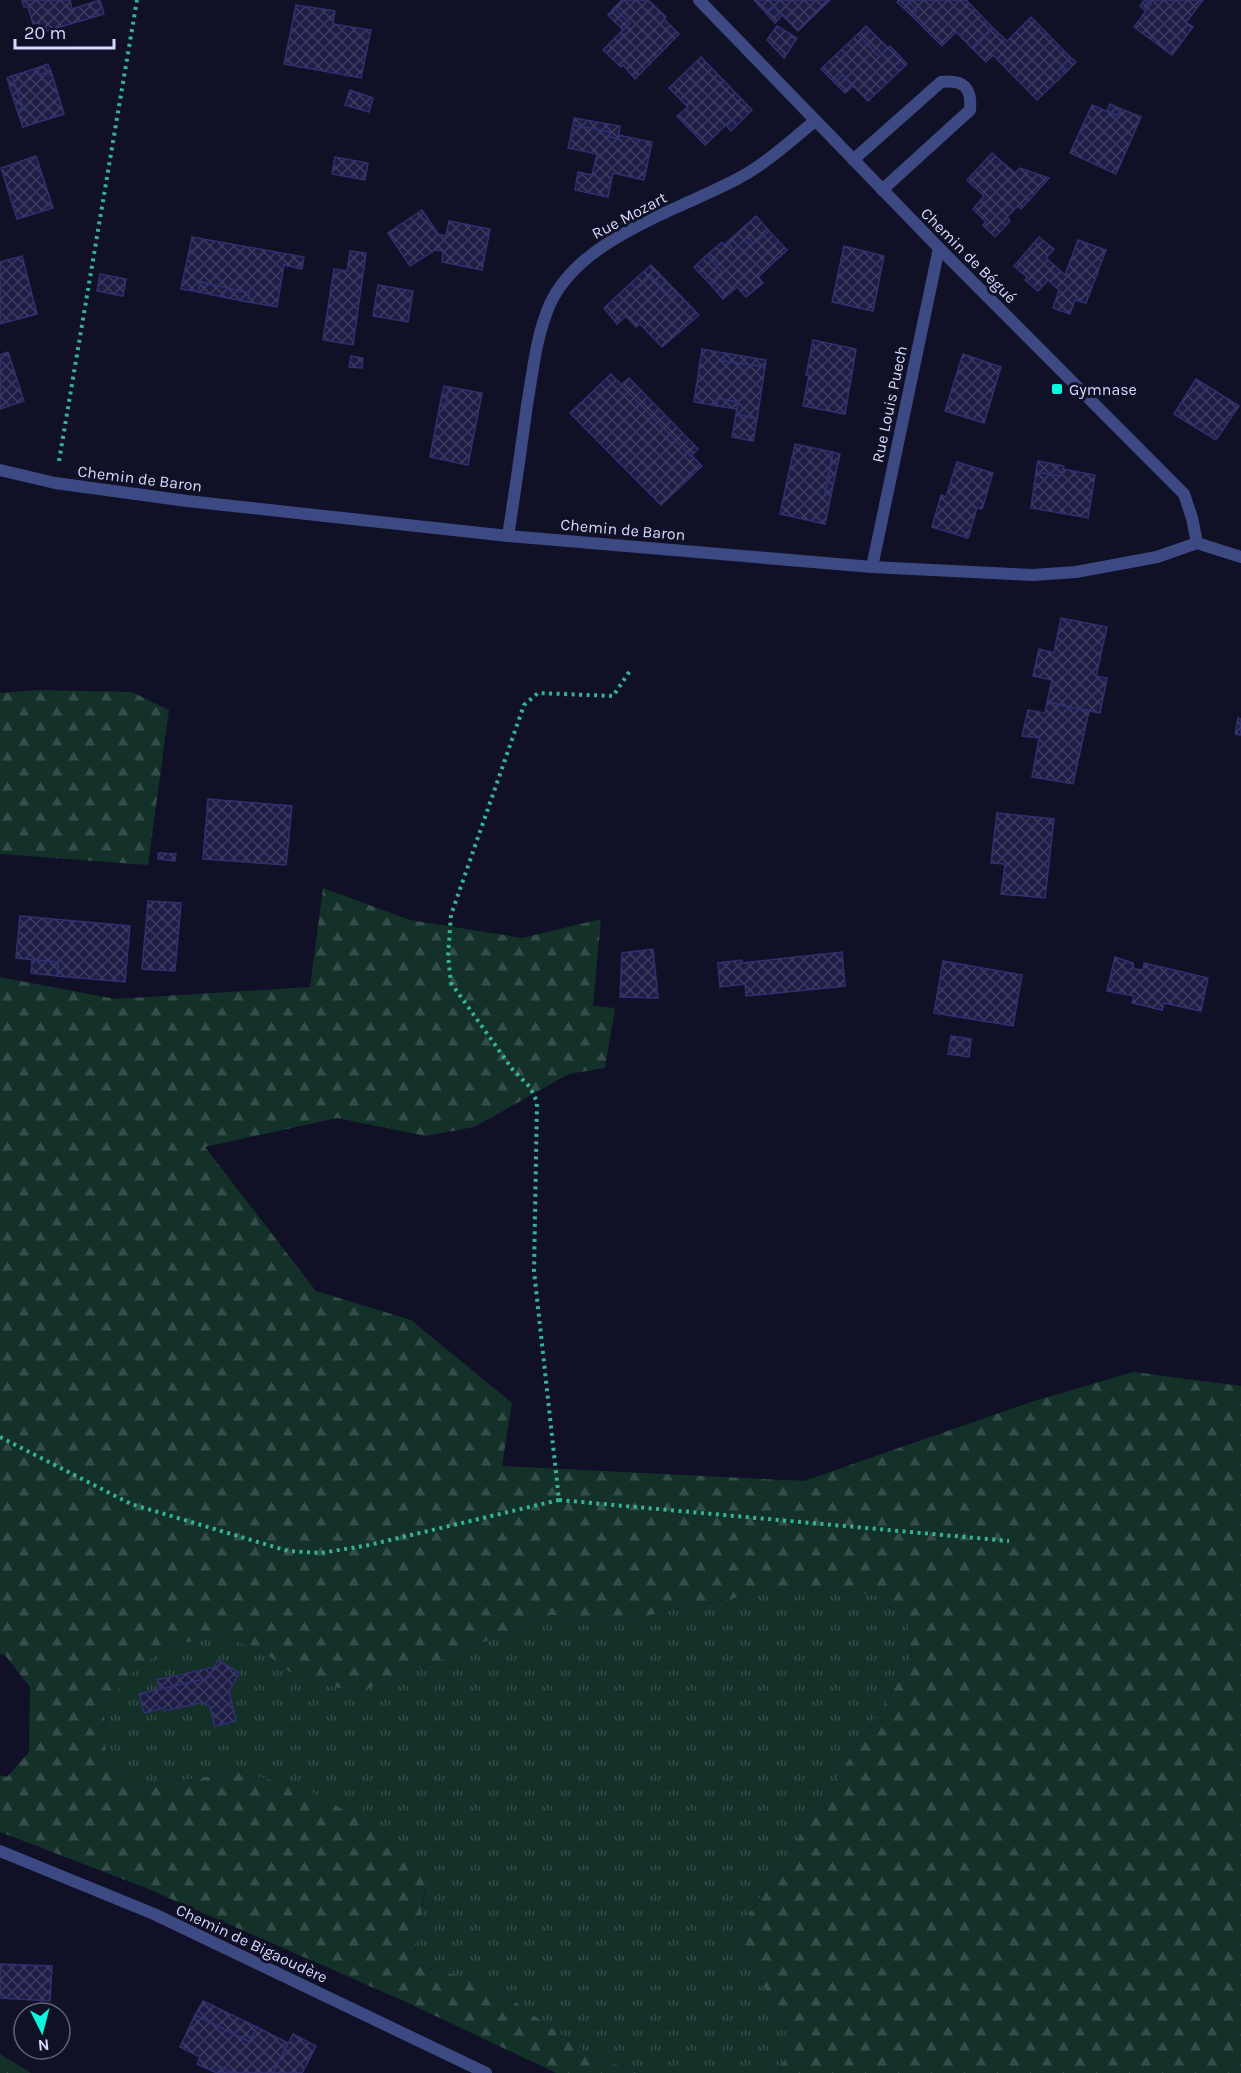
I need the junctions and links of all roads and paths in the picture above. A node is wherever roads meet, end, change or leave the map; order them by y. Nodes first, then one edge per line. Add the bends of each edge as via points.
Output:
1 (137, 0) edge
2 (699, 0) edge
3 (815, 121) junction
4 (853, 160) junction
5 (882, 190) junction
6 (939, 248) junction
7 (0, 470) edge
8 (55, 483) junction
9 (508, 536) junction
10 (1197, 543) junction
11 (1241, 557) edge
12 (872, 567) junction
13 (631, 669) dead end
14 (0, 1437) edge
15 (559, 1500) junction
16 (1009, 1541) dead end
17 (0, 1851) edge
18 (486, 2073) edge

1 - 8 path
2 - 3 street, Chemin de Bégué
3 - 4 street, Chemin de Bégué
3 - 9 street, Rue Mozart via 762,164 621,235 586,257 568,276 551,302 537,337
4 - 5 street, Chemin de Bégué
4 - 5 street via 941,82 954,80 965,86 971,97 970,110
5 - 6 street, Chemin de Bégué
6 - 10 street, Chemin de Bégué via 1184,494
6 - 12 street, Rue Louis Puech
7 - 8 street, Chemin de Baron
8 - 9 street, Chemin de Baron
9 - 12 street, Chemin de Baron
10 - 11 street
10 - 12 street, Chemin de Baron via 1147,559 1077,573 1022,575
13 - 15 path via 614,696 538,693 524,705 451,915 451,983 513,1070 530,1087 537,1102 534,1271
14 - 15 path via 131,1504 288,1551 321,1552 369,1545
15 - 16 path
17 - 18 street, Chemin de Bigaoudère via 154,1914

